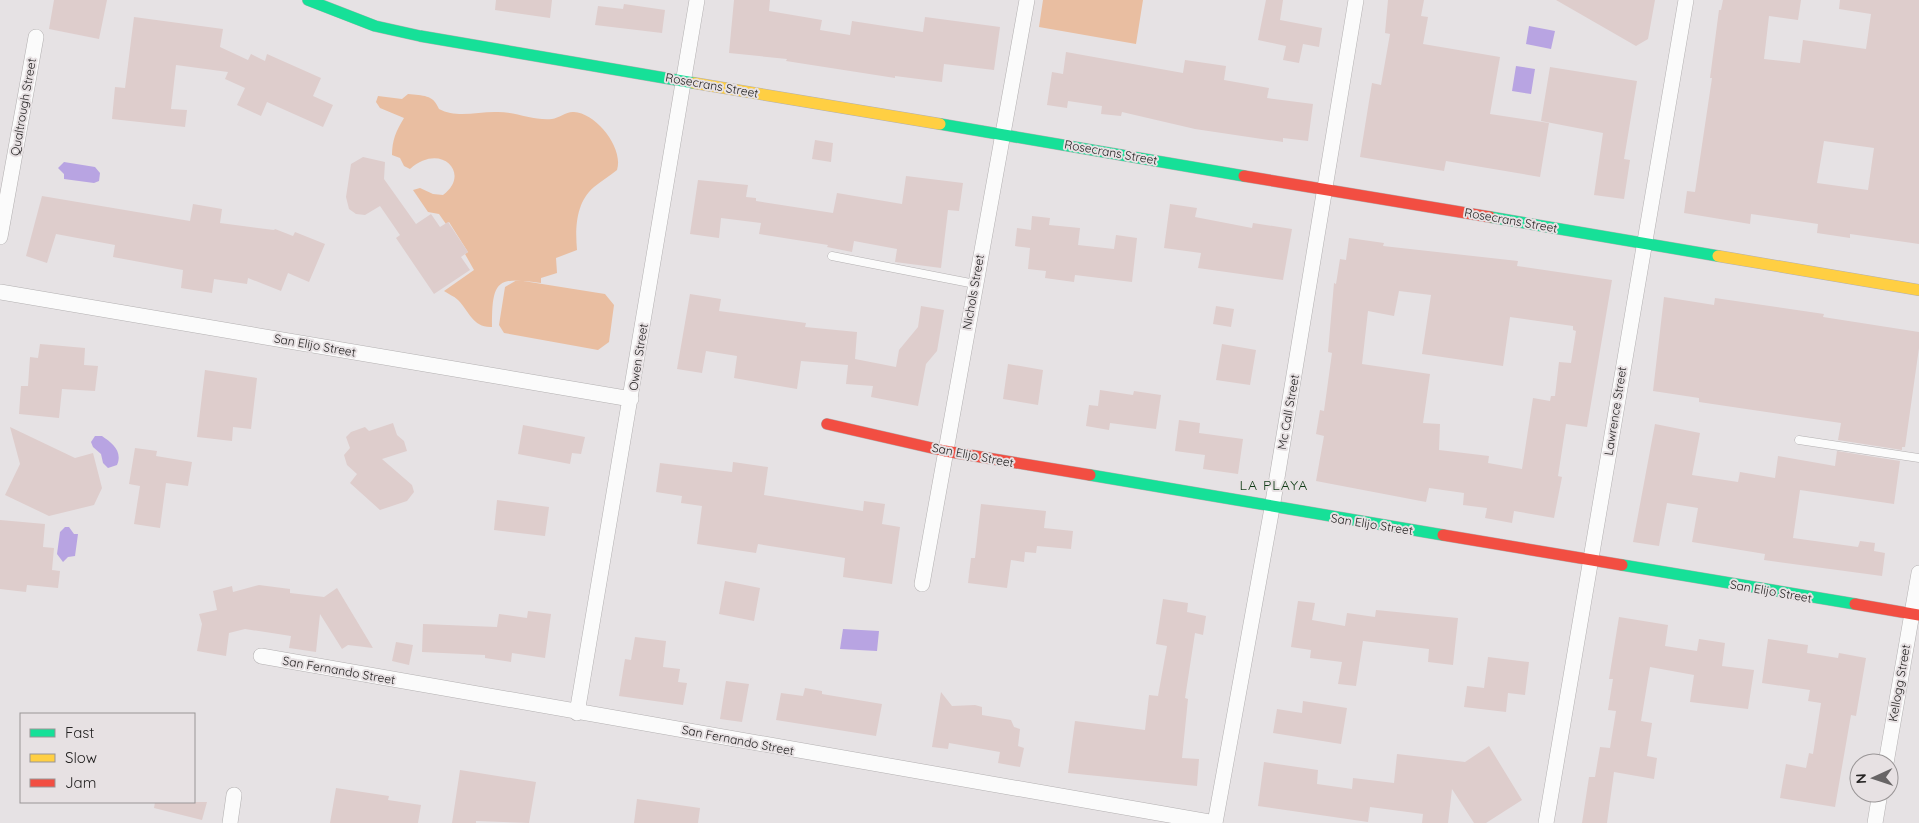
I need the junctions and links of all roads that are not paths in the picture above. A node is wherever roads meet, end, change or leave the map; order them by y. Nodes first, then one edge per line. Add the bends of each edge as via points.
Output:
1 (308, 0) edge
2 (697, 0) edge
3 (1027, 0) edge
4 (1356, 0) edge
5 (1686, 0) edge
6 (36, 36) dead end
7 (683, 80) junction
8 (1002, 134) junction
9 (1326, 189) junction
10 (0, 237) edge
11 (1644, 243) junction
12 (832, 256) dead end
13 (975, 284) junction
14 (1919, 290) edge
15 (0, 292) edge
16 (631, 399) junction
17 (827, 424) dead end
18 (1799, 440) dead end
19 (945, 451) junction
20 (1919, 458) edge
21 (1272, 508) junction
22 (1591, 560) junction
23 (1919, 573) edge
24 (922, 584) dead end
25 (1915, 615) edge
26 (261, 656) dead end
27 (577, 713) junction
28 (1888, 753) edge
29 (234, 795) dead end
30 (1878, 803) edge
31 (230, 823) edge
32 (1215, 823) edge
33 (1546, 823) edge
34 (1875, 823) edge

1 - 7 street, Rosecrans Street via 375,26 420,36
2 - 7 street, Owen Street
3 - 8 street, Nichols Street
4 - 9 street, Mc Call Street
5 - 11 street, Lawrence Street
6 - 10 street, Qualtrough Street
7 - 8 street, Rosecrans Street
7 - 16 street, Owen Street
8 - 9 street, Rosecrans Street
8 - 13 street, Nichols Street
9 - 11 street, Rosecrans Street
9 - 21 street, Mc Call Street
11 - 14 street, Rosecrans Street
11 - 22 street, Lawrence Street
12 - 13 lane
13 - 19 street, Nichols Street
15 - 16 street, San Elijo Street
16 - 27 street, Owen Street
17 - 19 street, San Elijo Street
18 - 20 lane
19 - 21 street, San Elijo Street
19 - 24 street, Nichols Street
21 - 22 street, San Elijo Street
21 - 32 street, Mc Call Street
22 - 25 street, San Elijo Street
22 - 33 street, Lawrence Street
23 - 25 street, Kellogg Street
25 - 28 street, Kellogg Street
26 - 27 street, San Fernando Street
27 - 32 street, San Fernando Street via 697,731 860,763
29 - 31 street
30 - 34 street

